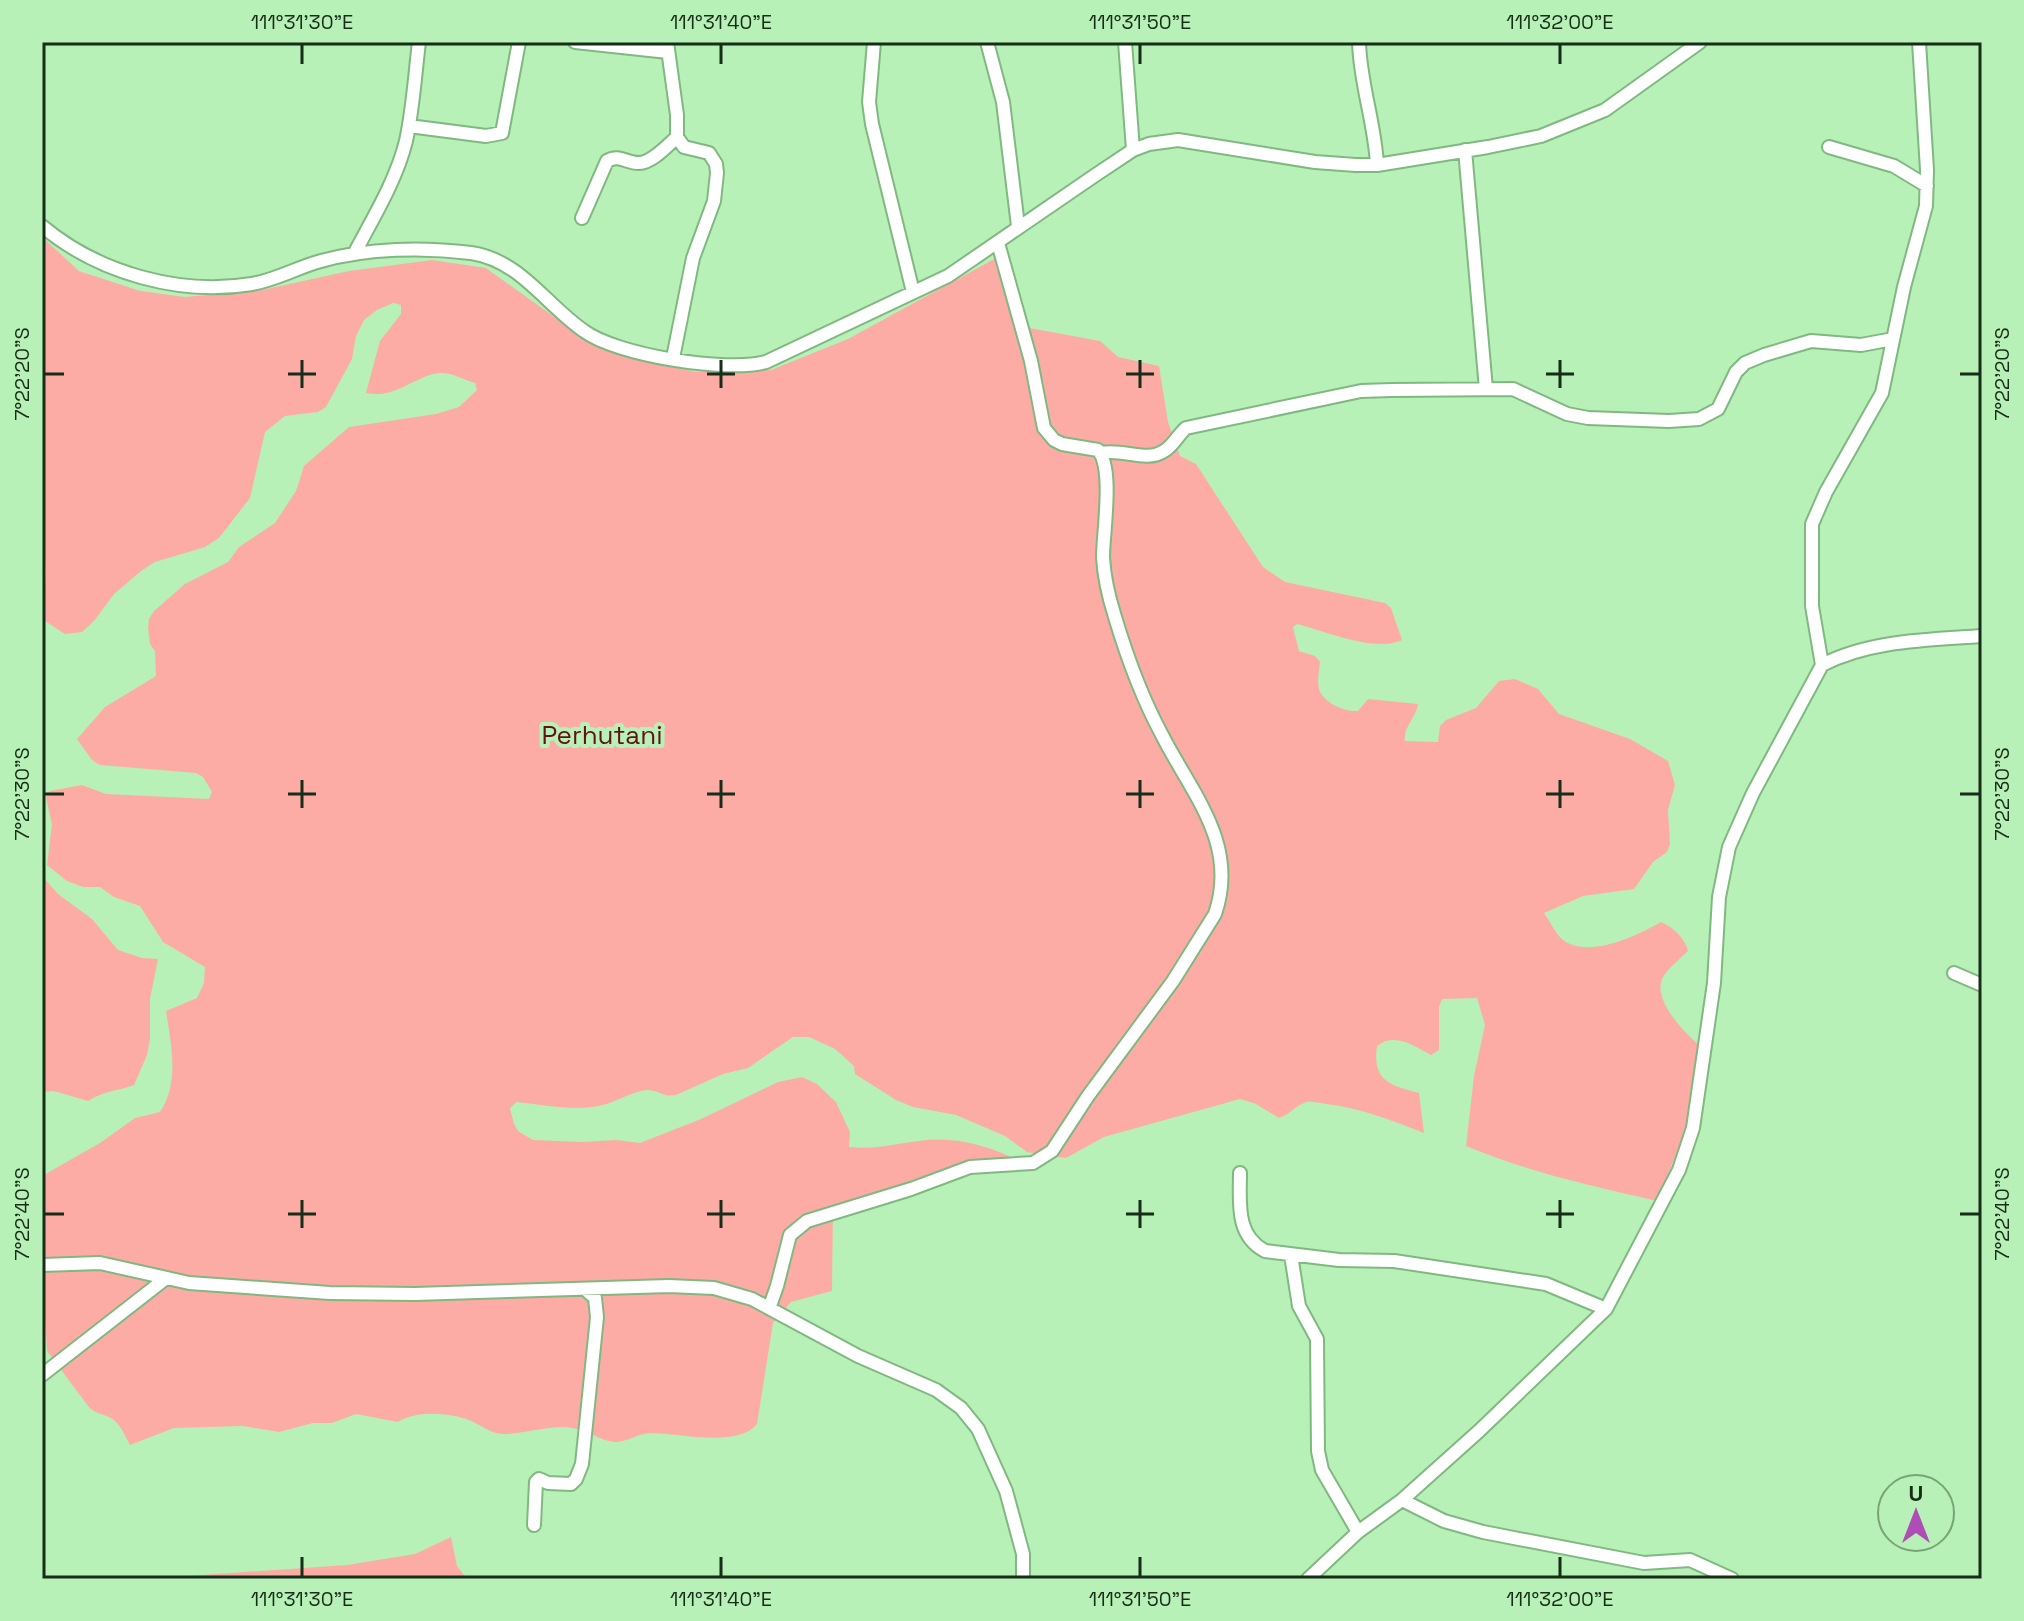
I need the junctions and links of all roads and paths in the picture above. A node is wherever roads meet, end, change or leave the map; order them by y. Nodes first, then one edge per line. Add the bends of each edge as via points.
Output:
1 (419, 42) edge
2 (519, 42) edge
3 (575, 42) edge
4 (874, 42) edge
5 (987, 42) edge
6 (1125, 42) edge
7 (1359, 42) edge
8 (1700, 42) edge
9 (1919, 42) edge
10 (668, 47) edge
11 (409, 126) junction
12 (677, 137) junction
13 (1829, 147) dead end
14 (1133, 150) junction
15 (1465, 150) junction
16 (1377, 165) junction
17 (1927, 186) junction
18 (582, 218) dead end
19 (42, 226) edge
20 (1018, 226) junction
21 (998, 243) junction
22 (354, 254) junction
23 (913, 292) junction
24 (1893, 339) junction
25 (673, 358) junction
26 (1486, 389) junction
27 (1101, 453) junction
28 (1982, 636) edge
29 (1822, 665) junction
30 (1954, 973) dead end
31 (1982, 985) edge
32 (1240, 1173) dead end
33 (1291, 1255) junction
34 (42, 1265) edge
35 (165, 1279) junction
36 (585, 1289) junction
37 (770, 1306) junction
38 (1606, 1309) junction
39 (42, 1375) edge
40 (1402, 1500) junction
41 (534, 1525) dead end
42 (1358, 1532) junction
43 (1023, 1579) edge
44 (1308, 1579) edge
45 (1732, 1579) edge

1 - 11 street
2 - 11 street via 502,133 486,136
3 - 10 street
4 - 23 street via 872,124
5 - 20 street via 1003,102
6 - 14 street
7 - 16 street
8 - 15 street via 1605,110 1541,136
9 - 17 street
10 - 12 street
11 - 22 street via 397,170
12 - 18 street via 645,162 616,157 607,161
12 - 25 street via 684,147 709,153 717,173
13 - 17 street via 1894,166
14 - 16 street via 1178,140 1315,162
14 - 20 street
15 - 16 street
15 - 26 street
17 - 24 street
19 - 22 street via 88,255 137,276 190,286 253,284
20 - 21 street
21 - 23 street
21 - 27 street via 1044,428 1062,444
22 - 25 street via 477,254 518,272 595,338
23 - 25 street via 766,362 708,365
24 - 26 street via 1861,345 1811,341 1764,355 1745,363 1718,409 1699,419 1588,418 1567,414 1519,390
24 - 29 street via 1882,393 1812,524 1812,606
26 - 27 street via 1361,391 1186,428 1158,455
27 - 37 street via 1107,503 1103,559 1110,597 1140,689 1218,839 1222,869 1215,914 1052,1151 1033,1163 970,1167 807,1221 790,1235
28 - 29 street via 1893,644
29 - 38 street via 1729,847 1693,1128 1679,1170
30 - 31 street
32 - 33 street via 1239,1214 1245,1230 1261,1249
33 - 38 street via 1394,1261 1546,1284
33 - 42 street via 1299,1306 1317,1339 1322,1470
34 - 35 street via 100,1263
35 - 36 street via 330,1293
35 - 39 street
36 - 37 street via 714,1288
36 - 41 street via 595,1298 597,1317 582,1464 571,1484 536,1482
37 - 43 street via 845,1350 936,1390 970,1418 1006,1491 1023,1554
38 - 40 street
40 - 42 street
40 - 45 street via 1444,1521 1483,1532 1644,1563 1690,1560
42 - 44 street

